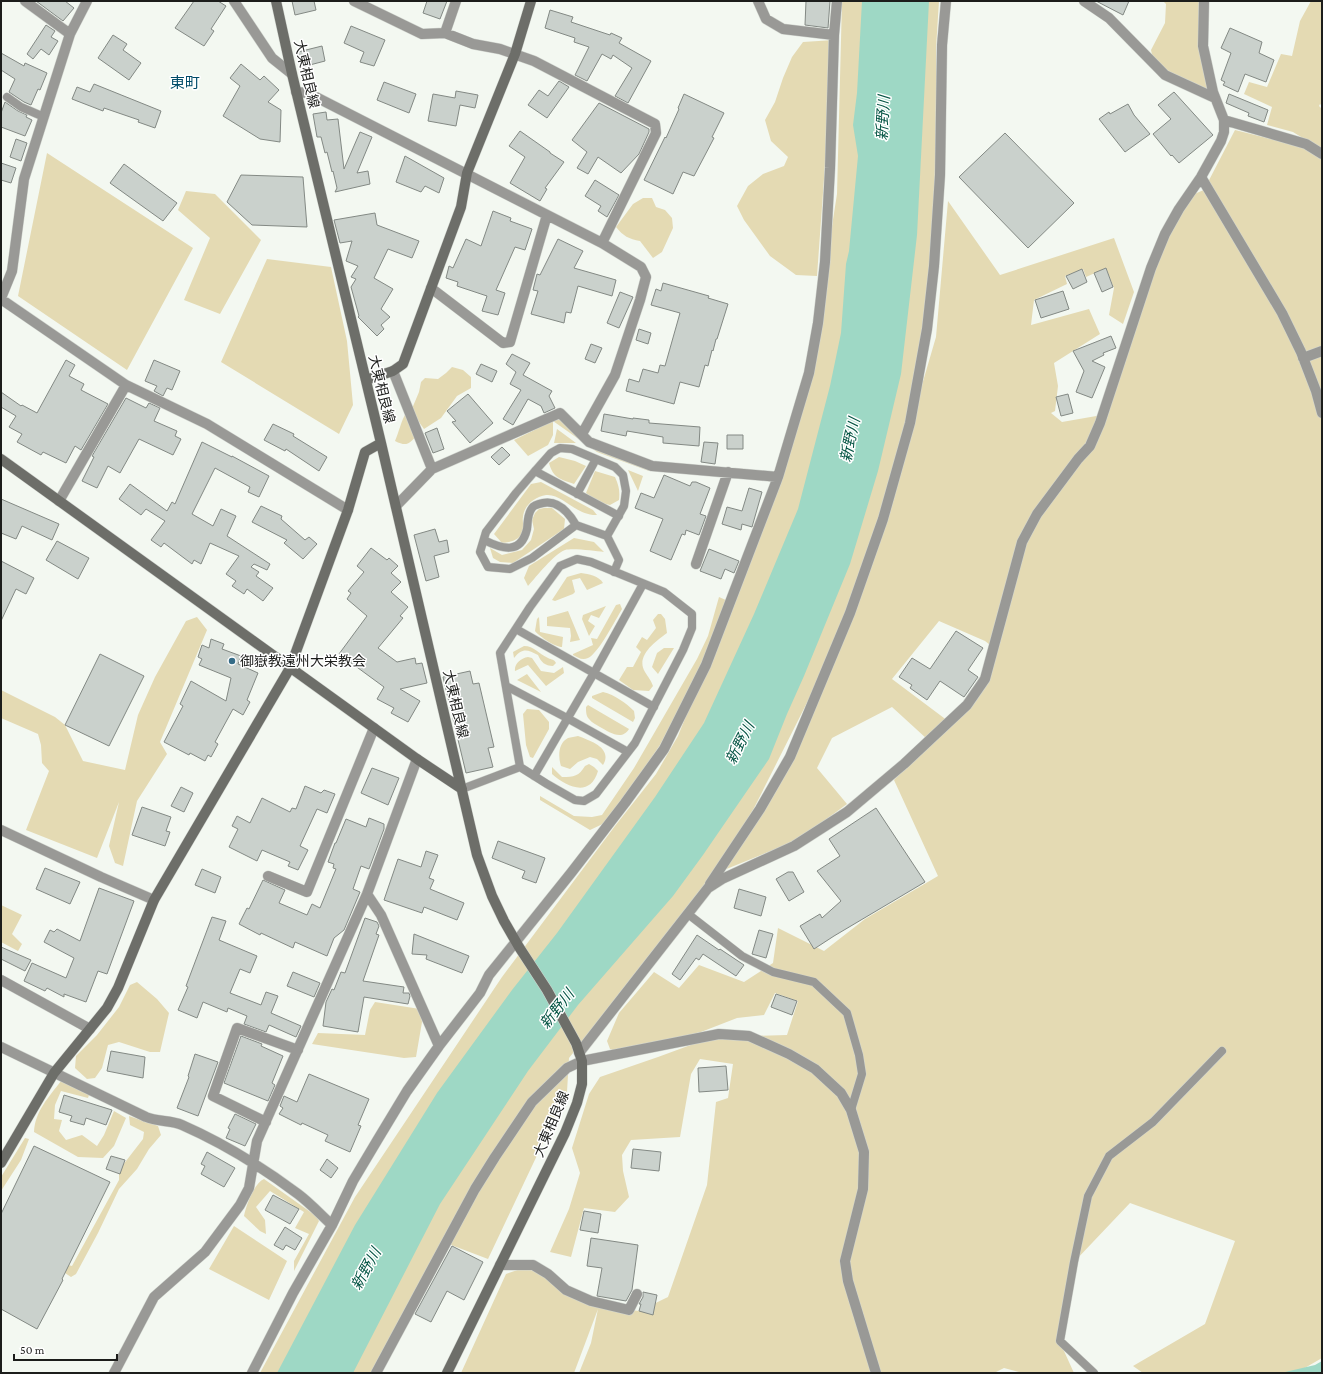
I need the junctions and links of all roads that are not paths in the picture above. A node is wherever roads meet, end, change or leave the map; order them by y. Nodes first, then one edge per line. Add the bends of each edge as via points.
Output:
1 (26, 1) edge
2 (87, 1) edge
3 (234, 1) edge
4 (276, 1) edge
5 (354, 1) edge
6 (456, 1) edge
7 (531, 1) edge
8 (758, 1) edge
9 (837, 1) edge
10 (946, 1) edge
11 (1084, 1) edge
12 (1204, 1) edge
13 (70, 34) junction
14 (445, 34) junction
15 (834, 35) junction
16 (515, 54) junction
17 (292, 74) junction
18 (296, 92) junction
19 (7, 97) dead end
20 (1215, 98) junction
21 (44, 117) junction
22 (1224, 120) junction
23 (1322, 154) edge
24 (467, 173) junction
25 (1201, 177) junction
26 (547, 215) junction
27 (602, 243) junction
28 (431, 288) junction
29 (1, 299) edge
30 (1322, 351) edge
31 (1303, 358) junction
32 (393, 371) junction
33 (366, 380) junction
34 (126, 385) junction
35 (1322, 413) edge
36 (582, 434) junction
37 (381, 443) junction
38 (1, 459) edge
39 (596, 459) junction
40 (432, 469) junction
41 (535, 471) junction
42 (728, 472) junction
43 (778, 477) junction
44 (578, 494) junction
45 (58, 501) junction
46 (396, 506) junction
47 (348, 510) junction
48 (619, 516) junction
49 (576, 525) junction
50 (607, 536) junction
51 (484, 540) junction
52 (696, 564) dead end
53 (614, 572) junction
54 (643, 584) junction
55 (516, 629) junction
56 (290, 668) junction
57 (594, 673) junction
58 (506, 686) junction
59 (654, 706) junction
60 (567, 718) junction
61 (374, 728) junction
62 (628, 752) junction
63 (417, 759) junction
64 (520, 766) junction
65 (534, 776) junction
66 (462, 789) junction
67 (1, 830) edge
68 (268, 876) dead end
69 (708, 888) junction
70 (367, 894) junction
71 (154, 900) junction
72 (688, 914) junction
73 (517, 944) junction
74 (1, 980) edge
75 (90, 1029) junction
76 (439, 1046) junction
77 (1, 1047) edge
78 (298, 1050) junction
79 (1222, 1051) dead end
80 (581, 1057) junction
81 (54, 1073) junction
82 (851, 1110) junction
83 (266, 1122) junction
84 (1, 1163) edge
85 (253, 1164) junction
86 (332, 1225) junction
87 (500, 1265) junction
88 (637, 1294) dead end
89 (114, 1373) edge
90 (252, 1373) edge
91 (376, 1373) edge
92 (447, 1373) edge
93 (876, 1373) edge
94 (1094, 1373) edge

1 - 13 street
2 - 13 street
3 - 17 street via 272,58
4 - 17 street, 大東相良線
5 - 14 street via 422,34
6 - 14 street
7 - 16 street
8 - 15 street via 766,19 783,29
9 - 15 street
10 - 69 street via 942,45 940,175 934,266 910,423 883,519 850,613 790,756
11 - 20 street via 1109,18 1165,74
12 - 20 street via 1203,46
13 - 21 street
14 - 16 street
15 - 43 street via 825,262 818,323 809,373
16 - 24 street
16 - 27 street via 534,61 655,124 656,133
17 - 18 street, 大東相良線
18 - 24 street via 308,93
18 - 33 street, 大東相良線
19 - 21 lane via 21,107
20 - 22 street
21 - 29 street via 24,179 12,271
22 - 23 street via 1306,144
22 - 25 street via 1221,141
24 - 26 street
24 - 28 street via 460,206
25 - 31 street via 1282,314
25 - 69 street via 1179,208 1165,234 1090,446 1037,514 1022,542 985,680 967,705 904,764 847,812 794,846
26 - 27 street
26 - 28 street via 510,342 503,343
27 - 36 street via 641,267 646,277 615,375
28 - 32 street via 403,364
29 - 34 street
30 - 31 street
31 - 35 street
32 - 33 street
32 - 40 street
33 - 37 street, 大東相良線
34 - 45 street
34 - 47 street via 207,424
36 - 40 street via 560,413
36 - 42 street via 589,442 652,466
37 - 46 street, 大東相良線
37 - 47 street via 365,452
38 - 45 street
39 - 41 lane via 572,449 560,448 551,453
39 - 44 lane
39 - 48 lane via 615,467 623,476 626,491 624,506
40 - 46 street
41 - 44 lane
41 - 51 lane via 486,532
42 - 43 street
42 - 52 street
43 - 73 street via 706,666 664,749
44 - 48 lane
45 - 56 street
46 - 66 street, 大東相良線
47 - 56 street
48 - 50 lane
49 - 50 lane
49 - 51 lane via 532,558 510,569 488,567 480,552
49 - 51 lane via 570,515 549,502 532,508 525,538 518,546 498,547
50 - 53 lane via 619,560
53 - 54 lane
53 - 55 lane via 577,559 560,566
54 - 57 lane
54 - 59 lane via 664,592 692,614 692,628 683,650
55 - 57 lane
55 - 58 lane via 500,653
56 - 61 street
56 - 71 street
57 - 59 lane
57 - 60 lane
58 - 60 lane
58 - 64 lane
59 - 62 lane
60 - 62 lane
60 - 65 lane
61 - 63 street
61 - 68 street via 307,892
62 - 65 lane via 596,794 584,801 575,800
63 - 66 street
63 - 70 street
64 - 65 lane
64 - 66 lane
66 - 73 street, 大東相良線 via 478,855 492,896
67 - 71 street
69 - 72 street
70 - 76 street via 381,915
70 - 78 street
71 - 75 street via 118,988 108,1008
72 - 80 street
72 - 82 lane via 742,956 773,972 814,982 847,1013 862,1074
73 - 76 street via 489,975 480,993
73 - 80 street, 大東相良線 via 547,990
74 - 75 street
75 - 81 street
76 - 86 street via 407,1091 378,1139 353,1181
77 - 81 street
78 - 83 street
78 - 83 street via 237,1028 213,1096
79 - 94 lane via 1153,1122 1110,1156 1088,1196 1060,1341
80 - 82 street via 719,1034 749,1036 815,1069 841,1093
80 - 87 street, 大東相良線 via 582,1084 577,1103 565,1133
80 - 91 street via 532,1102 495,1157 475,1189
81 - 84 street
81 - 85 street via 155,1121 179,1124 208,1137
82 - 93 street via 864,1152 863,1189 845,1261 848,1281
83 - 85 street via 257,1141
85 - 86 street via 299,1195
85 - 89 street via 249,1188 240,1206 206,1252 154,1297
86 - 90 street
87 - 88 street via 533,1265 566,1290 591,1302 629,1310
87 - 92 street, 大東相良線

